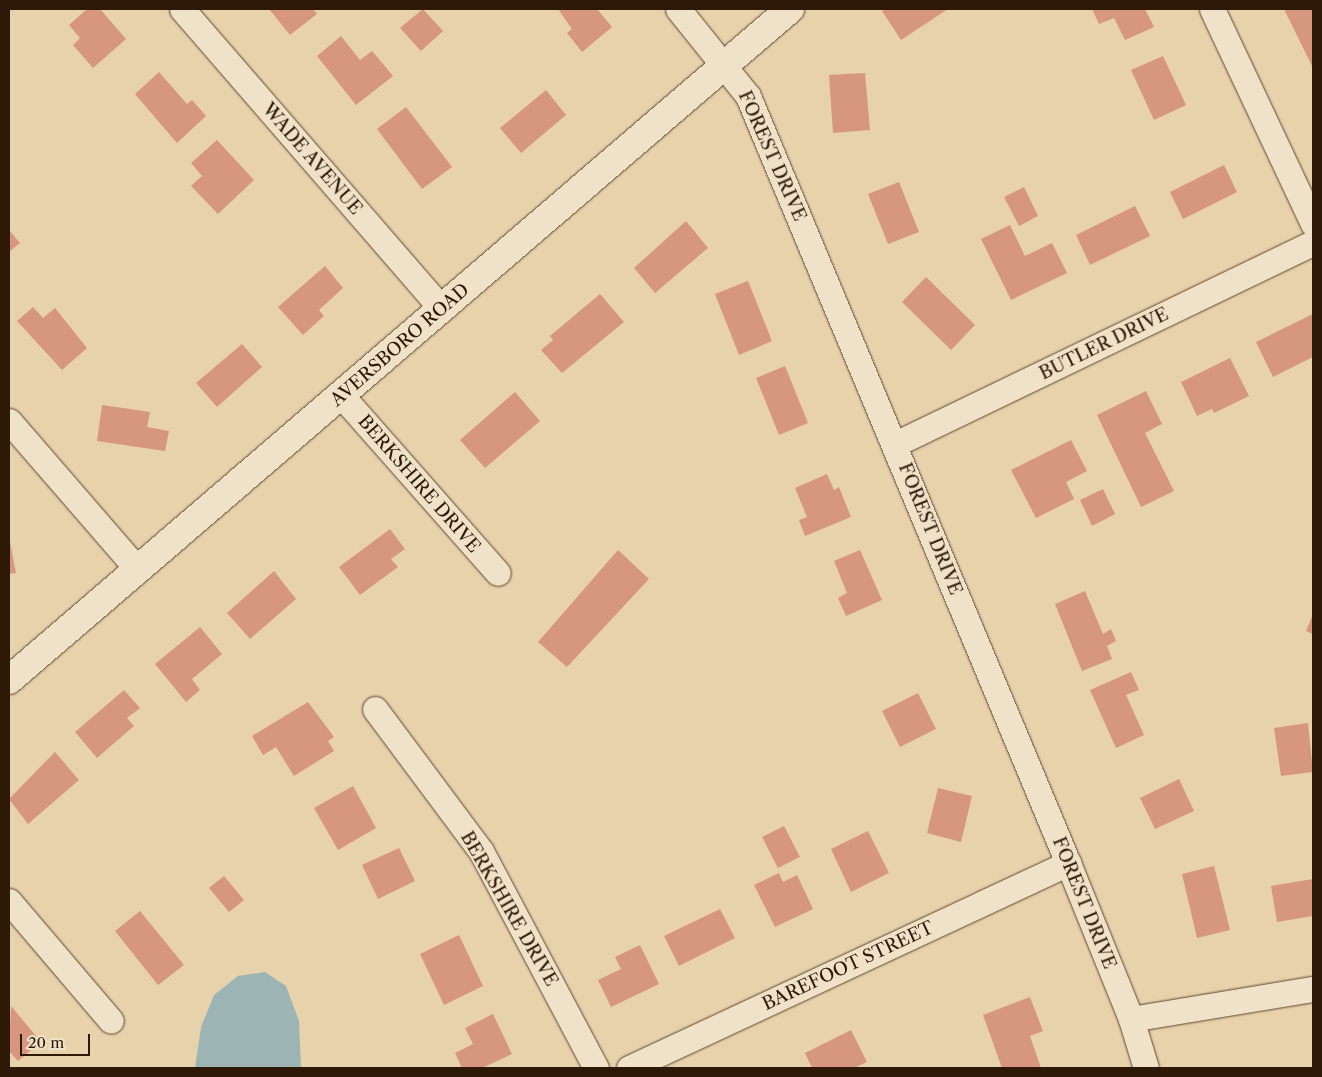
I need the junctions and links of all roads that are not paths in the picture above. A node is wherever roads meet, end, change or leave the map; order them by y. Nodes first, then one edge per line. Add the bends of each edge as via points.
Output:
1 (182, 9) edge
2 (678, 9) edge
3 (790, 9) edge
4 (1212, 9) edge
5 (726, 64) junction
6 (1313, 224) edge
7 (1313, 243) edge
8 (442, 309) junction
9 (342, 395) junction
10 (9, 421) edge
11 (895, 444) junction
12 (137, 569) junction
13 (498, 573) dead end
14 (9, 680) edge
15 (375, 709) dead end
16 (1068, 863) junction
17 (9, 901) edge
18 (1313, 989) edge
19 (1131, 1019) junction
20 (111, 1020) dead end
21 (596, 1068) edge
22 (629, 1068) edge
23 (1146, 1068) edge

1 - 8 street, WADE AVENUE
2 - 5 street, FOREST DRIVE
3 - 5 street, AVERSBORO ROAD
4 - 6 street
5 - 8 street, AVERSBORO ROAD
5 - 11 street, FOREST DRIVE via 748,96
7 - 11 street, BUTLER DRIVE
8 - 9 street, AVERSBORO ROAD
9 - 12 street, AVERSBORO ROAD
9 - 13 street, BERKSHIRE DRIVE
10 - 12 street
11 - 16 street, FOREST DRIVE
12 - 14 street, AVERSBORO ROAD
15 - 21 street, BERKSHIRE DRIVE via 481,851
16 - 19 street, FOREST DRIVE
16 - 22 street, BAREFOOT STREET
17 - 20 street
18 - 19 street
19 - 23 street, FOREST DRIVE

